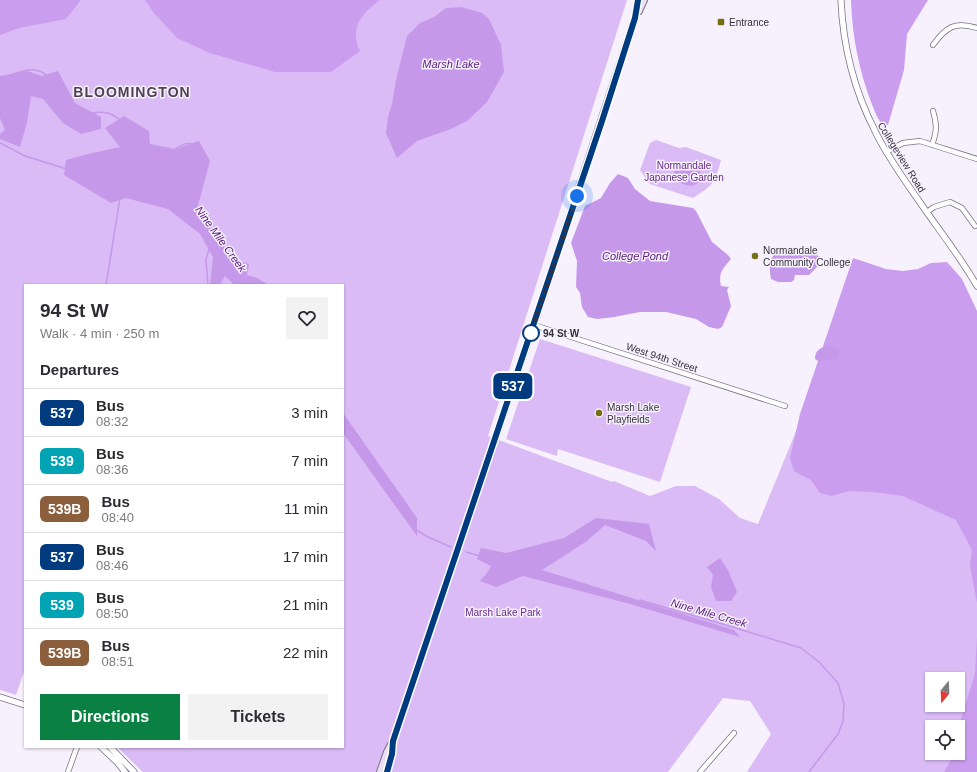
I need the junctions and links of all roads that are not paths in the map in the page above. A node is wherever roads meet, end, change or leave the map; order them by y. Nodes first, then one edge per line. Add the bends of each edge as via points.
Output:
1 (638, 0) edge
2 (644, 0) edge
3 (841, 0) edge
4 (635, 18) junction
5 (977, 28) edge
6 (933, 44) dead end
7 (933, 111) dead end
8 (932, 145) junction
9 (886, 152) junction
10 (977, 159) edge
11 (927, 212) junction
12 (975, 226) dead end
13 (977, 286) edge
14 (534, 325) junction
15 (785, 406) dead end
16 (0, 697) edge
17 (24, 705) edge
18 (734, 733) dead end
19 (393, 741) junction
20 (77, 748) edge
21 (102, 748) edge
22 (111, 748) edge
23 (68, 772) edge
24 (125, 772) edge
25 (134, 772) edge
26 (380, 772) edge
27 (387, 772) edge
28 (700, 772) edge

1 - 4 main road
2 - 4 main road
3 - 9 street, Collegeview Road via 846,45 857,90
4 - 14 main road
5 - 6 street via 963,24 950,27 939,35
7 - 8 street via 936,132
8 - 9 street via 911,141
8 - 10 street
9 - 11 street, Collegeview Road
11 - 12 street via 950,202 962,208
11 - 13 street, Collegeview Road
14 - 15 street, West 94th Street
14 - 19 main road
16 - 17 street
18 - 28 street
19 - 26 main road
19 - 27 main road
20 - 23 street
21 - 24 street
22 - 25 street

